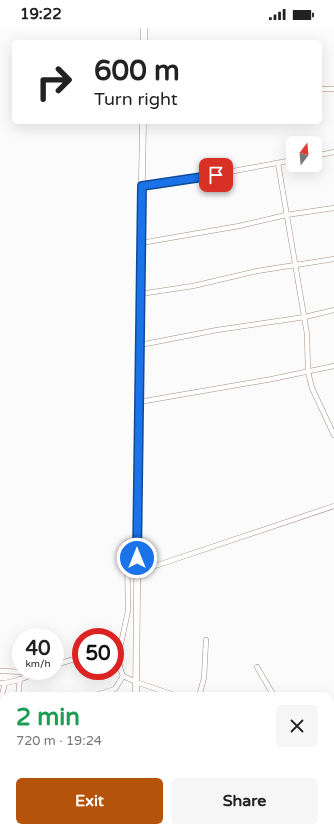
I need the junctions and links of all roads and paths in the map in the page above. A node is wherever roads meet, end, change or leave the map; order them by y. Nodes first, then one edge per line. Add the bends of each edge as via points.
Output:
1 (144, 28) edge
2 (144, 40) edge
3 (322, 89) edge
4 (334, 89) edge
5 (143, 124) edge
6 (334, 152) edge
7 (322, 155) edge
8 (286, 162) edge
9 (278, 164) junction
10 (142, 186) junction
11 (334, 208) edge
12 (286, 215) junction
13 (141, 243) junction
14 (334, 259) edge
15 (295, 266) junction
16 (140, 294) junction
17 (334, 310) edge
18 (305, 318) junction
19 (140, 345) junction
20 (334, 366) edge
21 (308, 372) junction
22 (139, 402) junction
23 (334, 435) edge
24 (334, 506) edge
25 (137, 543) junction
26 (137, 572) junction
27 (123, 628) edge
28 (206, 640) dead end
29 (257, 667) dead end
30 (0, 671) edge
31 (12, 671) edge
32 (124, 676) edge
33 (20, 680) joint
34 (121, 680) edge
35 (136, 682) junction
36 (3, 683) edge
37 (18, 692) edge
38 (108, 692) edge
39 (136, 692) edge
40 (165, 692) edge
41 (200, 692) edge
42 (272, 692) edge

1 - 2 main road
3 - 4 street
5 - 10 main road
6 - 7 street
8 - 9 street
9 - 10 street
9 - 12 street
10 - 13 main road
11 - 12 street
12 - 13 street
12 - 15 street
13 - 16 main road
14 - 15 street
15 - 16 street
15 - 18 street
16 - 19 main road
17 - 18 street
18 - 19 street via 217,330
18 - 21 street
19 - 22 main road
20 - 21 street
21 - 22 street
21 - 23 street via 312,388
22 - 25 main road
24 - 26 street
25 - 26 main road
25 - 27 street via 127,543 128,611
26 - 35 main road
28 - 41 street via 204,678
29 - 42 street
30 - 31 street
32 - 35 street
33 - 36 street
33 - 37 street
34 - 38 street via 115,690
35 - 39 main road
35 - 40 street

